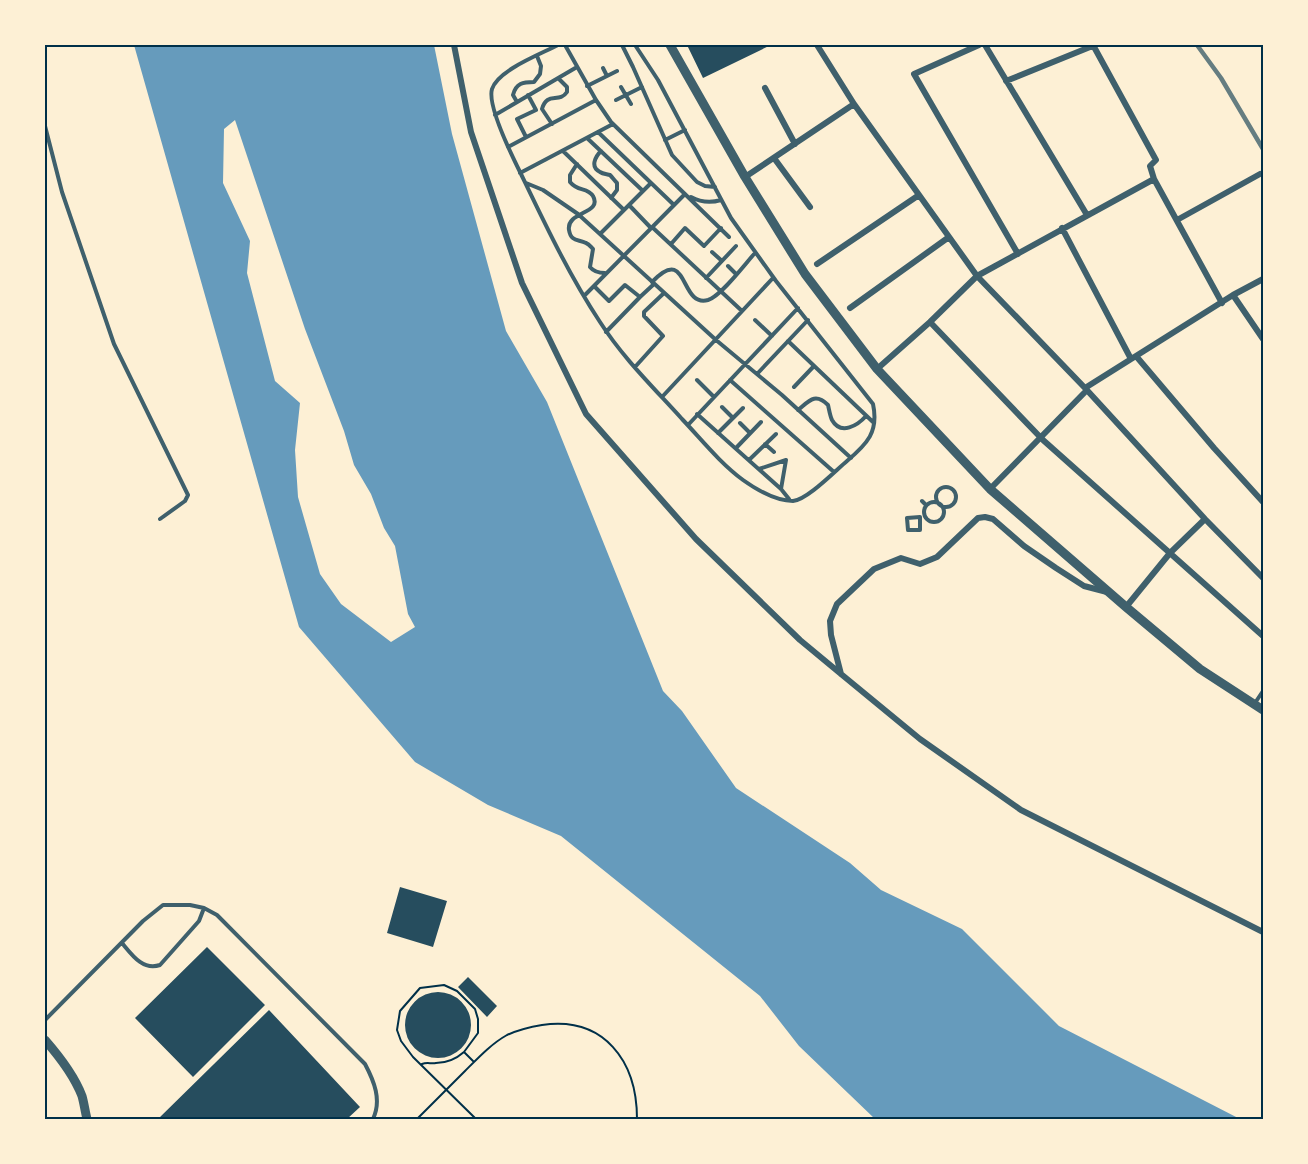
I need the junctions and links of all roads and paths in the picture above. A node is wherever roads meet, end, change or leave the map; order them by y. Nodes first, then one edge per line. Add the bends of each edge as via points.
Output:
1 (454, 45) edge
2 (558, 45) edge
3 (565, 45) edge
4 (622, 45) edge
5 (670, 45) edge
6 (817, 45) edge
7 (979, 45) edge
8 (985, 45) edge
9 (1094, 45) edge
10 (636, 46) edge
11 (965, 48) edge
12 (537, 56) junction
13 (577, 67) junction
14 (603, 68) dead end
15 (617, 71) dead end
16 (607, 76) junction
17 (558, 78) junction
18 (1006, 81) junction
19 (587, 86) junction
20 (621, 87) dead end
21 (642, 87) junction
22 (765, 88) dead end
23 (528, 95) junction
24 (626, 95) junction
25 (596, 100) junction
26 (616, 100) dead end
27 (517, 102) junction
28 (631, 104) dead end
29 (854, 104) junction
30 (495, 114) junction
31 (552, 124) junction
32 (613, 124) junction
33 (45, 126) edge
34 (685, 130) junction
35 (598, 132) junction
36 (526, 137) junction
37 (587, 138) junction
38 (665, 140) junction
39 (795, 144) junction
40 (508, 147) junction
41 (563, 151) junction
42 (601, 151) junction
43 (774, 158) junction
44 (577, 164) junction
45 (520, 173) junction
46 (1260, 174) dead end
47 (745, 177) junction
48 (1154, 179) junction
49 (525, 183) junction
50 (651, 183) junction
51 (715, 187) junction
52 (643, 192) junction
53 (685, 194) junction
54 (919, 195) junction
55 (611, 198) junction
56 (722, 200) junction
57 (629, 205) junction
58 (674, 206) junction
59 (810, 207) dead end
60 (624, 210) junction
61 (578, 214) junction
62 (1087, 215) junction
63 (1177, 220) junction
64 (651, 228) junction
65 (721, 228) junction
66 (1062, 228) junction
67 (600, 234) junction
68 (729, 237) dead end
69 (949, 237) junction
70 (670, 244) junction
71 (736, 246) dead end
72 (712, 252) dead end
73 (755, 253) junction
74 (1018, 254) junction
75 (624, 256) junction
76 (722, 261) junction
77 (817, 264) dead end
78 (728, 266) dead end
79 (606, 273) junction
80 (736, 274) junction
81 (977, 276) junction
82 (706, 278) junction
83 (773, 278) junction
84 (1263, 279) edge
85 (653, 283) junction
86 (594, 286) junction
87 (721, 291) junction
88 (664, 292) junction
89 (1233, 295) junction
90 (584, 296) junction
91 (640, 297) junction
92 (1222, 303) junction
93 (798, 308) junction
94 (850, 308) dead end
95 (742, 311) junction
96 (755, 320) dead end
97 (808, 321) junction
98 (930, 322) junction
99 (606, 332) junction
100 (772, 336) junction
101 (1263, 339) edge
102 (716, 340) junction
103 (788, 341) junction
104 (1133, 357) junction
105 (745, 364) junction
106 (814, 366) junction
107 (635, 367) junction
108 (877, 369) junction
109 (757, 374) junction
110 (697, 380) dead end
111 (730, 380) junction
112 (794, 387) dead end
113 (1086, 389) junction
114 (662, 397) junction
115 (714, 397) junction
116 (722, 407) dead end
117 (742, 408) dead end
118 (798, 410) junction
119 (697, 414) junction
120 (866, 416) junction
121 (733, 418) junction
122 (761, 422) dead end
123 (740, 423) dead end
124 (874, 423) junction
125 (688, 424) junction
126 (718, 433) junction
127 (750, 433) junction
128 (776, 434) dead end
129 (1041, 437) junction
130 (765, 444) junction
131 (736, 448) junction
132 (774, 452) dead end
133 (850, 458) junction
134 (749, 460) junction
135 (759, 469) junction
136 (834, 472) junction
137 (934, 486) dead end
138 (781, 489) junction
139 (990, 489) junction
140 (939, 491) junction
141 (790, 500) junction
142 (922, 501) dead end
143 (1263, 502) edge
144 (926, 505) junction
145 (940, 505) junction
146 (920, 517) joint
147 (160, 519) dead end
148 (1205, 519) junction
149 (1170, 554) junction
150 (1263, 578) edge
151 (1110, 593) junction
152 (1126, 607) junction
153 (1263, 636) edge
154 (841, 674) junction
155 (1263, 691) edge
156 (1254, 704) junction
157 (1263, 710) edge
158 (204, 908) junction
159 (1263, 932) edge
160 (122, 944) junction
161 (45, 1020) edge
162 (45, 1040) edge
163 (464, 1052) junction
164 (474, 1062) junction
165 (422, 1064) junction
166 (447, 1089) junction
167 (87, 1119) edge
168 (373, 1119) edge
169 (417, 1119) edge
170 (476, 1119) edge
171 (637, 1119) edge

1 - 154 street via 471,132 522,283 586,414 696,539 800,640
2 - 12 lane
3 - 13 lane
4 - 21 lane
5 - 47 street
6 - 29 street
7 - 11 street
8 - 18 street
9 - 18 street
9 - 48 street via 1156,160 1150,166
10 - 34 lane
11 - 74 street via 914,74
12 - 27 lane via 540,74 534,82 518,85 513,95
12 - 30 lane via 495,82 491,92
13 - 17 lane
13 - 19 lane
14 - 16 lane
15 - 16 lane
16 - 19 lane
17 - 23 lane
17 - 31 lane via 567,92 560,99 547,101 542,110
18 - 62 street
19 - 25 lane
20 - 24 lane
21 - 24 lane
21 - 38 lane
22 - 39 street
23 - 27 lane
23 - 36 lane via 536,110 517,119
24 - 26 lane
24 - 28 lane
25 - 31 lane
25 - 32 lane
27 - 30 lane
29 - 39 street
29 - 54 street
30 - 40 lane
31 - 36 lane
32 - 35 lane
32 - 53 lane
33 - 147 lane via 62,192 114,344 188,495
34 - 38 lane
34 - 51 lane
35 - 37 lane
35 - 50 lane
36 - 40 lane
37 - 41 lane
37 - 42 lane
38 - 51 lane via 672,155 697,182
39 - 43 street
40 - 45 lane
41 - 44 lane
41 - 45 lane
42 - 52 lane
42 - 55 lane via 595,166 617,183
43 - 47 street
43 - 59 street
44 - 55 lane
44 - 61 lane via 570,182 594,198 592,208
45 - 49 lane
46 - 63 street
47 - 108 street via 805,274
48 - 62 street
48 - 63 street
49 - 61 lane via 543,190
49 - 90 lane
50 - 52 lane
50 - 58 lane
51 - 56 lane
52 - 57 lane
53 - 56 lane via 709,202
53 - 58 lane
53 - 65 lane
54 - 69 street
54 - 77 street
55 - 60 lane
56 - 73 lane
57 - 60 lane
57 - 64 lane
58 - 64 lane
60 - 67 lane
61 - 67 lane
61 - 79 lane via 569,225 572,238 593,249 592,270
62 - 66 street
63 - 92 street
64 - 70 lane
64 - 75 lane
65 - 68 lane
65 - 70 lane via 704,246 685,228
66 - 74 street
66 - 104 street
67 - 75 lane
69 - 81 street
69 - 94 street
70 - 82 lane
71 - 76 lane
72 - 76 lane
73 - 80 lane
73 - 83 lane
74 - 81 street
75 - 79 lane
75 - 85 lane
76 - 82 lane
78 - 80 lane
79 - 86 lane
80 - 87 lane
81 - 98 street
81 - 113 street
82 - 87 lane
83 - 93 lane
83 - 95 lane
84 - 89 street
85 - 87 lane via 666,269 681,274 692,296 698,299 709,299
85 - 88 lane
85 - 91 lane
86 - 90 lane
86 - 91 lane via 609,301 625,285
87 - 95 lane
88 - 102 lane
88 - 107 lane via 644,312 663,336
89 - 92 street
89 - 101 street
90 - 99 lane
91 - 99 lane
92 - 104 street
93 - 97 lane
93 - 100 lane
95 - 102 lane
96 - 100 lane
97 - 103 lane
97 - 124 lane via 873,404
98 - 108 street
98 - 129 street
99 - 107 lane
100 - 105 lane
102 - 105 lane
102 - 114 lane
103 - 106 lane
103 - 109 lane
104 - 113 street
104 - 143 street
105 - 109 lane
105 - 111 lane
106 - 112 lane
106 - 120 lane
107 - 114 lane
108 - 139 street
109 - 118 lane
110 - 115 lane
111 - 115 lane
111 - 136 lane
113 - 129 street
113 - 148 street
114 - 125 lane
115 - 119 lane
116 - 121 lane
117 - 121 lane
118 - 120 lane via 812,398 818,398 828,405 831,420 840,427 856,425
118 - 133 lane
119 - 125 lane
119 - 126 lane
120 - 124 lane
121 - 126 lane
122 - 127 lane
123 - 127 lane
124 - 133 lane via 869,440
125 - 141 lane via 741,478 762,492
126 - 131 lane
127 - 131 lane
128 - 130 lane
129 - 139 street
129 - 149 street
130 - 132 lane
130 - 134 lane
131 - 134 lane
133 - 136 lane
134 - 135 lane
135 - 138 lane
135 - 138 lane via 786,460
136 - 141 lane via 806,496
137 - 140 lane
138 - 141 lane
139 - 151 street
140 - 145 lane via 936,496
140 - 145 lane via 947,488 956,496 953,505
142 - 144 lane
144 - 145 lane
144 - 145 lane via 926,517 934,521 943,514
146 - 146 lane via 907,518 908,530 920,530
148 - 149 street
148 - 150 street
149 - 152 street
149 - 153 street
151 - 152 street
151 - 154 street via 1084,586 1024,546 993,519 978,518 937,557 920,564 901,558 874,569 837,604 830,621
152 - 156 street via 1200,669
154 - 159 street via 921,739 1021,810
155 - 156 lane
156 - 157 street
158 - 160 lane via 163,905
158 - 160 lane via 199,921 160,965 143,965
158 - 168 lane via 217,915 365,1064 375,1081 377,1101
160 - 161 lane
162 - 167 street via 72,1076
163 - 164 path
163 - 165 path via 447,1062
163 - 165 path via 478,1034 475,1009 457,991 444,985 420,988 400,1011 398,1030 401,1041
164 - 166 path
164 - 171 path via 491,1045 530,1027 556,1023 591,1030 618,1052 627,1069 635,1091
165 - 166 path
166 - 169 path
166 - 170 path

